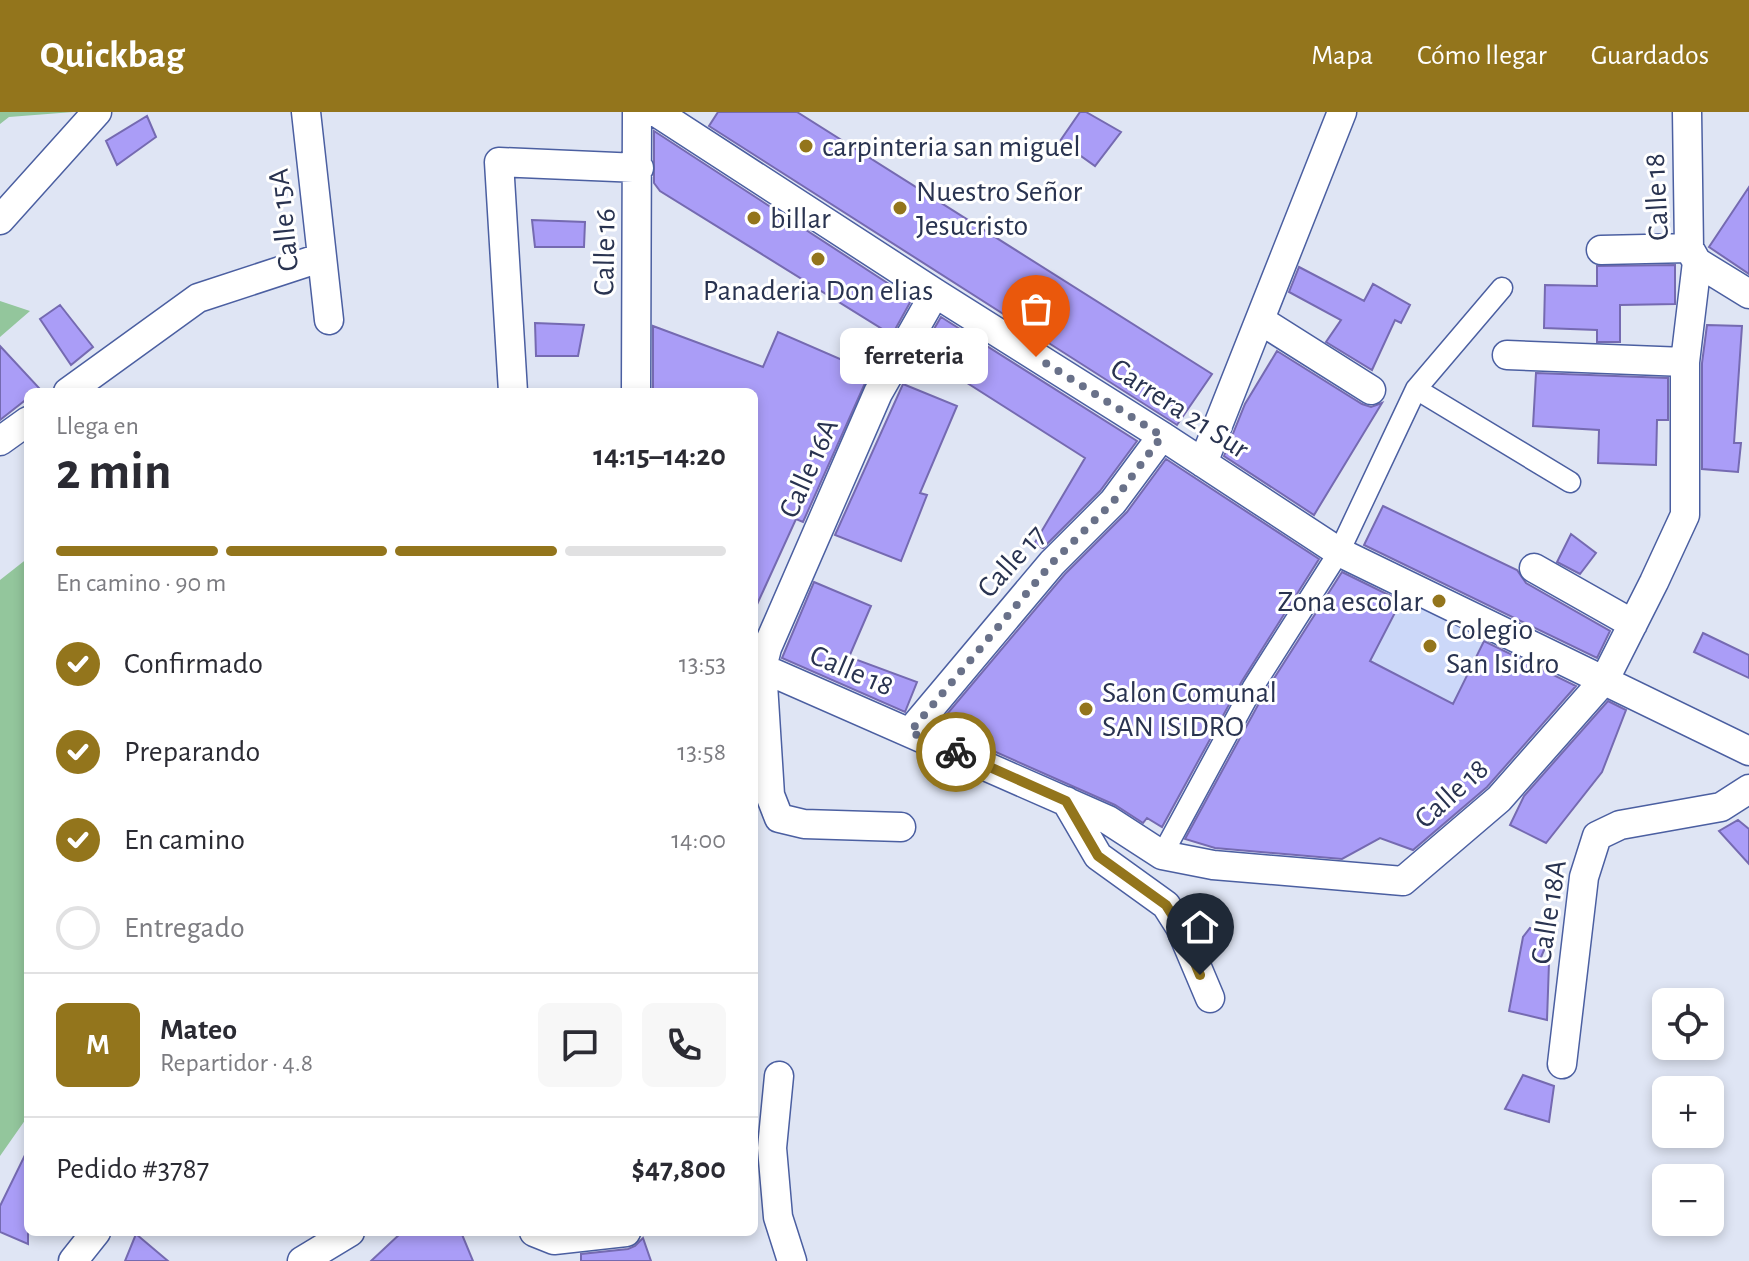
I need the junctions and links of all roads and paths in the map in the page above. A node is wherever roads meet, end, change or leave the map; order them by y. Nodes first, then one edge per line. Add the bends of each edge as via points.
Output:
1 (97, 112) edge
2 (306, 112) edge
3 (637, 112) edge
4 (656, 112) edge
5 (1342, 112) edge
6 (1687, 112) edge
7 (639, 168) junction
8 (0, 220) edge
9 (1601, 250) dead end
10 (1693, 255) junction
11 (320, 258) junction
12 (1502, 288) dead end
13 (935, 293) junction
14 (1749, 294) edge
15 (329, 320) dead end
16 (1260, 320) junction
17 (1507, 355) dead end
18 (1685, 362) junction
19 (74, 388) edge
20 (513, 388) edge
21 (636, 388) edge
22 (1416, 389) junction
23 (1371, 390) dead end
24 (24, 424) edge
25 (1162, 436) junction
26 (0, 441) edge
27 (1203, 463) junction
28 (1570, 482) dead end
29 (1339, 552) junction
30 (1534, 568) dead end
31 (1633, 624) junction
32 (762, 668) junction
33 (1605, 679) junction
34 (910, 732) junction
35 (1749, 751) edge
36 (1749, 789) edge
37 (1066, 801) junction
38 (901, 827) dead end
39 (1162, 855) junction
40 (1210, 998) dead end
41 (1562, 1064) dead end
42 (779, 1076) dead end
43 (766, 1217) edge
44 (93, 1236) edge
45 (343, 1236) edge
46 (544, 1236) edge
47 (590, 1236) edge
48 (73, 1261) edge
49 (302, 1261) edge
50 (792, 1261) edge

1 - 8 street
2 - 11 street, Calle 15A
3 - 7 street, Calle 16
4 - 13 street, Carrera 21 Sur
5 - 16 street
6 - 10 street, Calle 18
7 - 20 street via 499,162
7 - 21 street, Calle 16
9 - 10 street
10 - 14 street
10 - 18 street, Calle 18
11 - 15 street, Calle 15A
11 - 19 street via 198,298
12 - 22 street
13 - 25 street, Carrera 21 Sur
13 - 32 street, Calle 16A via 878,393
16 - 23 street
16 - 27 street
17 - 18 street
18 - 31 street, Calle 18 via 1685,515
22 - 28 street
22 - 29 street
24 - 26 street
25 - 27 street, Carrera 21 Sur
25 - 34 street, Calle 17 via 1113,502 1052,563
27 - 29 street, Carrera 21 Sur
29 - 33 street, Carrera 21 Sur
29 - 39 street via 1253,687
30 - 31 street
31 - 33 street, Calle 18
32 - 34 street, Calle 18
32 - 38 street, Calle 16A via 770,795 779,818 804,824
33 - 35 street, Carrera 21 Sur
33 - 39 street, Calle 18 via 1499,799 1403,881 1213,865
34 - 37 street, Calle 18
36 - 41 street, Calle 18A via 1721,807 1620,825 1597,836 1584,877
37 - 39 street, Calle 18 via 1108,820
37 - 40 street via 1098,856 1166,905
42 - 43 street
43 - 50 street
44 - 48 street
45 - 49 street
46 - 47 street

